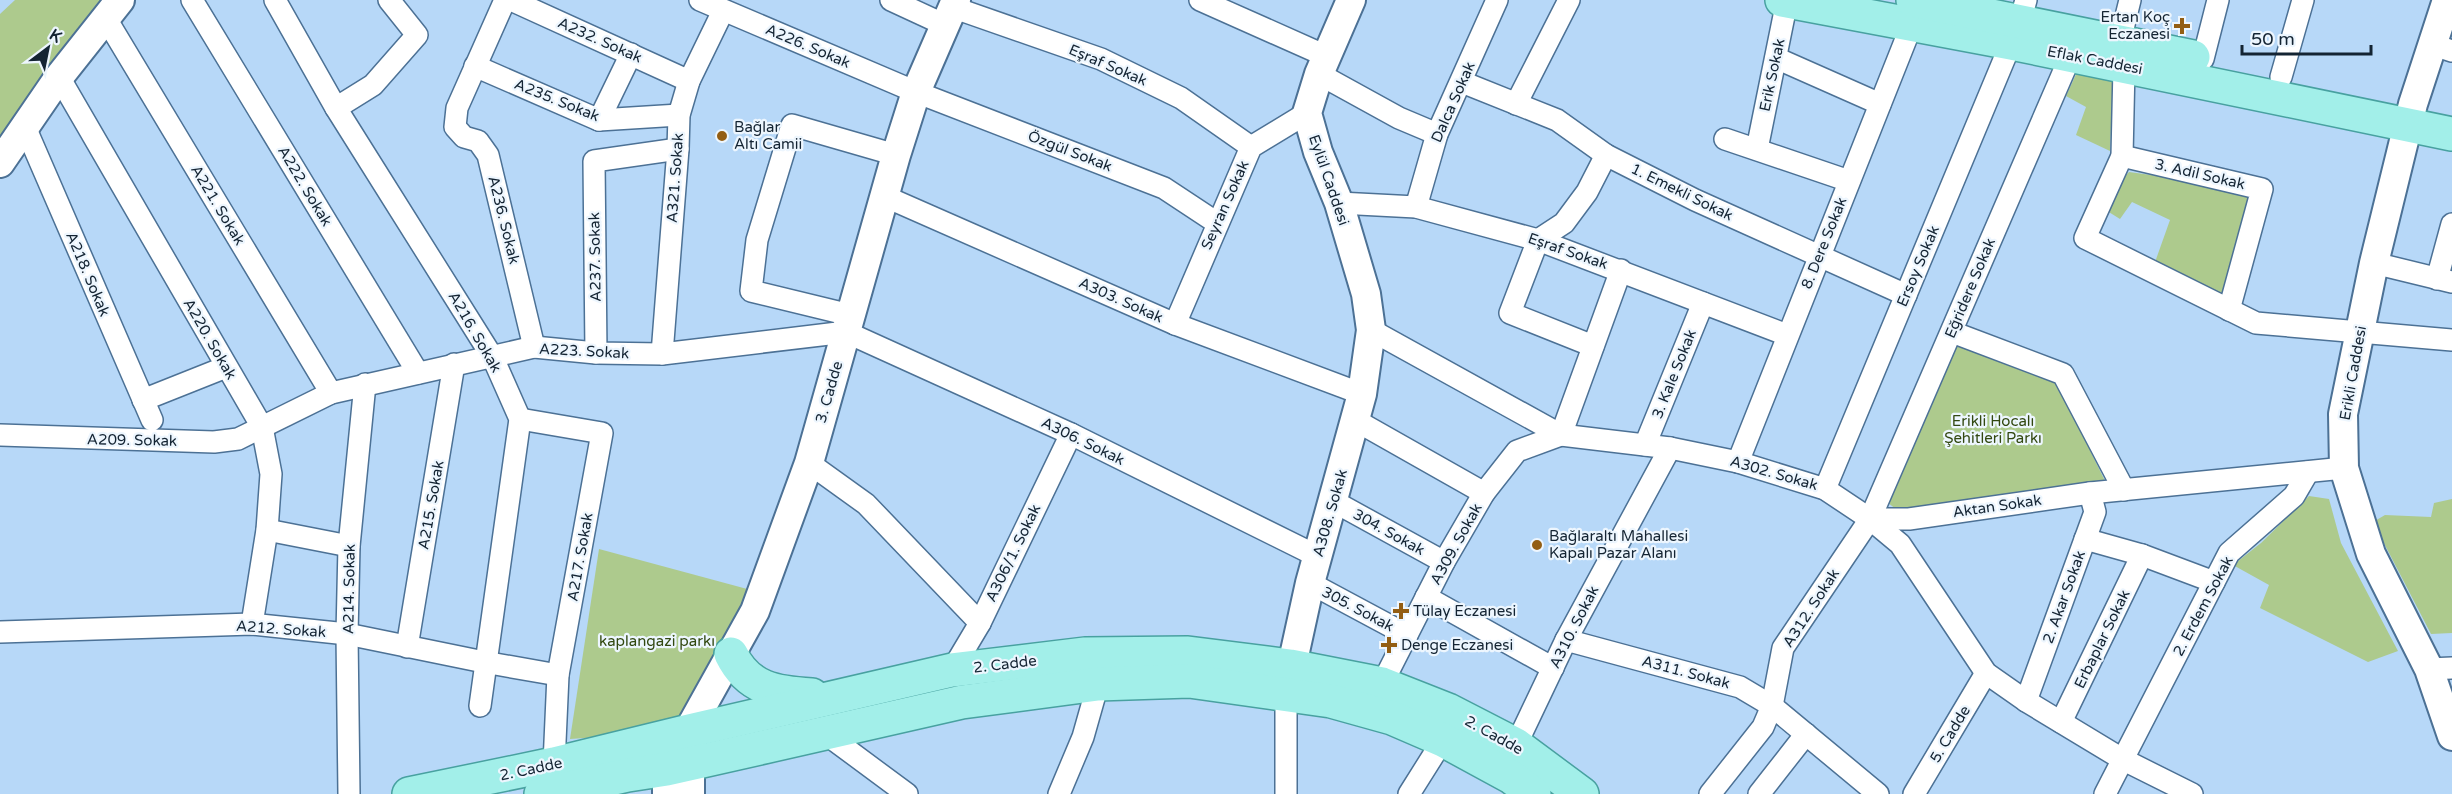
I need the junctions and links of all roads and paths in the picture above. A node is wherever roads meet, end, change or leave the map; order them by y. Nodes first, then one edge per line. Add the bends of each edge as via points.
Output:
1 (192, 0) edge
2 (275, 0) edge
3 (389, 0) edge
4 (505, 0) edge
5 (511, 0) edge
6 (700, 0) edge
7 (891, 0) edge
8 (1200, 0) edge
9 (1351, 0) edge
10 (1497, 0) edge
11 (1569, 0) edge
12 (1784, 0) edge
13 (2130, 0) edge
14 (2218, 0) edge
15 (2302, 0) edge
16 (2447, 0) edge
17 (1914, 6) edge
18 (113, 8) edge
19 (723, 11) junction
20 (951, 11) edge
21 (2019, 21) edge
22 (2443, 48) edge
23 (631, 54) junction
24 (2122, 54) junction
25 (2070, 57) junction
26 (1776, 58) junction
27 (2203, 59) junction
28 (1322, 65) junction
29 (475, 66) junction
30 (2281, 76) junction
31 (58, 77) junction
32 (688, 81) junction
33 (1462, 82) junction
34 (916, 92) junction
35 (1516, 104) junction
36 (1880, 104) junction
37 (336, 108) junction
38 (1307, 113) junction
39 (2452, 113) edge
40 (679, 115) junction
41 (2410, 115) junction
42 (599, 120) junction
43 (25, 127) junction
44 (1437, 134) junction
45 (2452, 134) edge
46 (1725, 139) dead end
47 (1251, 147) junction
48 (678, 149) junction
49 (1757, 149) junction
50 (896, 155) junction
51 (1606, 155) junction
52 (2122, 156) junction
53 (0, 163) edge
54 (1849, 181) junction
55 (884, 196) junction
56 (1339, 203) junction
57 (1416, 207) junction
58 (1217, 223) junction
59 (2452, 224) edge
60 (1538, 240) junction
61 (1819, 257) junction
62 (2374, 263) junction
63 (1621, 270) junction
64 (2444, 281) edge
65 (1906, 295) junction
66 (1703, 303) junction
67 (2229, 310) junction
68 (848, 324) junction
69 (1175, 324) junction
70 (1371, 330) junction
71 (2360, 331) junction
72 (1952, 332) junction
73 (1787, 335) junction
74 (2452, 340) edge
75 (1593, 346) junction
76 (534, 347) junction
77 (596, 353) junction
78 (662, 354) junction
79 (493, 358) junction
80 (454, 364) junction
81 (226, 367) junction
82 (418, 373) junction
83 (365, 384) junction
84 (331, 393) junction
85 (143, 400) junction
86 (1359, 407) junction
87 (520, 419) junction
88 (152, 420) dead end
89 (262, 427) junction
90 (1071, 434) junction
91 (0, 435) edge
92 (1561, 435) junction
93 (1645, 445) junction
94 (1670, 447) junction
95 (809, 462) junction
96 (1738, 462) junction
97 (2344, 468) junction
98 (2308, 472) junction
99 (1825, 489) junction
100 (2124, 490) junction
101 (1484, 493) junction
102 (2090, 493) junction
103 (1333, 501) junction
104 (1870, 519) junction
105 (267, 531) junction
106 (2085, 539) junction
107 (349, 546) junction
108 (2142, 555) junction
109 (1317, 556) junction
110 (1444, 562) junction
111 (2214, 582) junction
112 (1310, 584) junction
113 (1426, 597) junction
114 (980, 623) junction
115 (252, 624) junction
116 (0, 632) edge
117 (347, 634) junction
118 (1407, 635) junction
119 (1566, 640) junction
120 (407, 647) junction
121 (731, 654) junction
122 (484, 662) junction
123 (1553, 668) junction
124 (2440, 668) edge
125 (952, 670) junction
126 (1986, 673) junction
127 (558, 675) junction
128 (1288, 681) junction
129 (1098, 684) junction
130 (1382, 684) junction
131 (837, 696) junction
132 (2026, 701) junction
133 (480, 706) dead end
134 (1772, 706) junction
135 (2061, 722) junction
136 (689, 731) junction
137 (826, 734) junction
138 (1806, 735) junction
139 (2452, 736) edge
140 (1443, 740) junction
141 (1516, 745) junction
142 (2122, 759) junction
143 (554, 764) junction
144 (666, 782) edge
145 (350, 794) edge
146 (409, 794) edge
147 (542, 794) edge
148 (907, 794) edge
149 (1059, 794) edge
150 (1286, 794) edge
151 (1409, 794) edge
152 (1534, 794) edge
153 (1582, 794) edge
154 (1710, 794) edge
155 (1759, 794) edge
156 (1878, 794) edge
157 (1914, 794) edge
158 (2105, 794) edge
159 (2192, 794) edge

1 - 82 street, A222. Sokak
2 - 37 street, A216. Sokak
3 - 37 street via 417,35 373,85
4 - 29 street
5 - 23 street, A232. Sokak
6 - 19 street, A226. Sokak
7 - 20 street, Eşraf Sokak
8 - 28 street
9 - 28 main road
10 - 33 street, Dalca Sokak
11 - 35 street
12 - 17 main road, Eflak Caddesi
12 - 26 street, Erik Sokak
13 - 24 street
14 - 27 street
15 - 30 street
16 - 22 main road, Erikli Caddesi
17 - 21 main road, Eflak Caddesi
17 - 36 street, 8. Dere Sokak
18 - 31 main road
18 - 84 street, A221. Sokak
19 - 32 street, A321. Sokak
19 - 34 street, A226. Sokak
20 - 34 main road, 3. Cadde
20 - 47 street, Eşraf Sokak via 1101,59 1181,98
21 - 24 main road, Eflak Caddesi
21 - 25 main road, Eflak Caddesi
21 - 65 street, Ersoy Sokak
22 - 41 main road, Erikli Caddesi
23 - 32 street, A232. Sokak
23 - 42 street
24 - 25 main road, Eflak Caddesi
24 - 27 main road, Eflak Caddesi
24 - 41 main road, Eflak Caddesi
24 - 52 street
25 - 72 street, Eğridere Sokak
26 - 36 street
26 - 49 street, Erik Sokak
27 - 30 main road, Eflak Caddesi
28 - 38 main road
28 - 44 street via 1399,118
29 - 42 street, A235. Sokak
29 - 76 street, A236. Sokak via 457,108 456,127 464,137 478,141 488,155
30 - 41 main road, Eflak Caddesi
31 - 43 main road
31 - 81 street, A220. Sokak
32 - 40 street, A321. Sokak
33 - 35 street, 1. Emekli Sokak
33 - 44 street, Dalca Sokak
34 - 50 main road, 3. Cadde
34 - 58 street, Özgül Sokak via 1164,188
35 - 51 street, 1. Emekli Sokak via 1557,120
36 - 54 street, 8. Dere Sokak
37 - 79 street, A216. Sokak
38 - 47 street, Seyran Sokak
38 - 56 main road, Eylül Caddesi
39 - 41 main road
40 - 42 street, A235. Sokak
40 - 48 street, A321. Sokak
41 - 45 main road
41 - 62 main road, Erikli Caddesi
43 - 53 main road
43 - 85 street, A218. Sokak
44 - 57 street, Dalca Sokak
46 - 49 street
47 - 58 street, Seyran Sokak
48 - 77 street, A237. Sokak via 594,161
48 - 78 street, A321. Sokak
49 - 54 street
50 - 55 main road, 3. Cadde
50 - 68 street, A306. Sokak via 792,125 757,240 751,291
51 - 60 street via 1587,192 1564,223
51 - 61 street, 1. Emekli Sokak
52 - 67 street via 2085,238
52 - 67 street, 3. Adil Sokak via 2262,189
54 - 61 street, 8. Dere Sokak
55 - 68 main road, 3. Cadde
55 - 69 street, A303. Sokak
56 - 57 street, Eşraf Sokak
56 - 70 main road, Eylül Caddesi via 1366,294
57 - 60 street, Eşraf Sokak
58 - 69 street, Seyran Sokak
59 - 64 street
60 - 63 street, Eşraf Sokak
60 - 75 street via 1510,313
61 - 65 street, 1. Emekli Sokak
61 - 73 street, 8. Dere Sokak
62 - 64 street
62 - 71 main road, Erikli Caddesi
63 - 66 street, Eşraf Sokak
63 - 75 street
65 - 99 street, Ersoy Sokak
66 - 73 street, Eşraf Sokak
66 - 93 street, 3. Kale Sokak
67 - 71 street via 2256,323
68 - 78 street, A223. Sokak
68 - 90 street, A306. Sokak
68 - 95 main road, 3. Cadde
69 - 86 street, A303. Sokak
70 - 86 main road, A308. Sokak
70 - 92 street, A302. Sokak
71 - 74 street
71 - 97 main road, Erikli Caddesi via 2343,414
72 - 100 street via 2063,374
72 - 104 street, Eğridere Sokak
73 - 96 street, 8. Dere Sokak
75 - 92 street
76 - 77 street, A223. Sokak
76 - 79 street, A223. Sokak
77 - 78 street, A223. Sokak
79 - 80 street, A223. Sokak
79 - 87 street, A216. Sokak
80 - 82 street, A223. Sokak
80 - 120 street, A215. Sokak
81 - 85 street
81 - 89 street, A220. Sokak
82 - 83 street, A223. Sokak
83 - 84 street, A223. Sokak
83 - 107 street, A214. Sokak
84 - 89 street, A223. Sokak
85 - 88 street, A218. Sokak
86 - 101 street, A303. Sokak
86 - 103 main road, A308. Sokak
87 - 122 street
87 - 127 street, A217. Sokak via 602,433
89 - 91 street, A209. Sokak via 238,440 214,442
89 - 105 street, A220. Sokak via 271,474
90 - 109 street, A306. Sokak
90 - 114 street, A306/1. Sokak
92 - 93 street, A302. Sokak
92 - 101 street, A309. Sokak via 1516,452
93 - 94 street, A302. Sokak
94 - 96 street, A302. Sokak
94 - 119 street, A310. Sokak
95 - 114 street via 866,504
95 - 121 main road, 3. Cadde via 755,611
96 - 99 street, A302. Sokak
97 - 98 street, Aktan Sokak
97 - 124 main road, Erikli Caddesi via 2371,554
98 - 100 street, Aktan Sokak
98 - 111 street, 2. Erdem Sokak via 2294,496 2229,553
99 - 104 street, A302. Sokak
100 - 102 street, Aktan Sokak
101 - 110 street, A309. Sokak
102 - 104 street, Aktan Sokak via 1909,519
102 - 106 street, 2. Akar Sokak via 2095,512
103 - 109 main road, A308. Sokak
103 - 110 street, 304. Sokak
104 - 126 street, A302. Sokak via 1900,544
104 - 134 street, A312. Sokak via 1783,648
105 - 107 street
105 - 115 street, A220. Sokak
106 - 108 street
106 - 132 street, 2. Akar Sokak
107 - 117 street, A214. Sokak
108 - 111 street
108 - 135 street, Erbaplar Sokak
109 - 112 main road, A308. Sokak
110 - 113 street, A309. Sokak
111 - 142 street, 2. Erdem Sokak
112 - 118 street, 305. Sokak
112 - 128 main road, A308. Sokak
113 - 118 street, A309. Sokak
113 - 123 street
114 - 125 street, A306/1. Sokak
115 - 116 street, A212. Sokak
115 - 117 street, A212. Sokak
117 - 120 street, A212. Sokak
117 - 145 street, A214. Sokak
118 - 130 street, A309. Sokak
119 - 123 street, A310. Sokak
119 - 134 street, A311. Sokak via 1740,687
120 - 122 street, A212. Sokak
121 - 131 main road via 739,670 774,692
121 - 136 main road, 3. Cadde
122 - 127 street, A212. Sokak
122 - 133 street
123 - 141 street, A310. Sokak
124 - 139 main road, Erikli Caddesi
125 - 128 main road, 2. Cadde via 1085,654 1188,653
125 - 131 main road, 2. Cadde
126 - 132 street, A302. Sokak
126 - 157 street, 5. Cadde
127 - 143 street, A217. Sokak
128 - 129 main road, 2. Cadde
128 - 130 main road, 2. Cadde
128 - 140 main road, 2. Cadde via 1331,701 1392,718
128 - 150 street
129 - 137 main road, 2. Cadde via 962,702
129 - 149 street via 1083,737
130 - 141 main road, 2. Cadde via 1448,710
131 - 136 main road, 2. Cadde
132 - 135 street, A302. Sokak
134 - 138 street, A311. Sokak
134 - 154 street, A312. Sokak via 1763,727
135 - 142 street, A302. Sokak
136 - 143 main road, 2. Cadde
136 - 144 main road, 3. Cadde
137 - 144 main road, 2. Cadde
137 - 148 street
138 - 155 street
138 - 156 street, A311. Sokak
140 - 151 street
140 - 152 main road, 2. Cadde
141 - 153 main road, 2. Cadde
142 - 158 street, 2. Erdem Sokak
142 - 159 street, A302. Sokak
143 - 146 main road, 2. Cadde
144 - 147 main road, 2. Cadde

